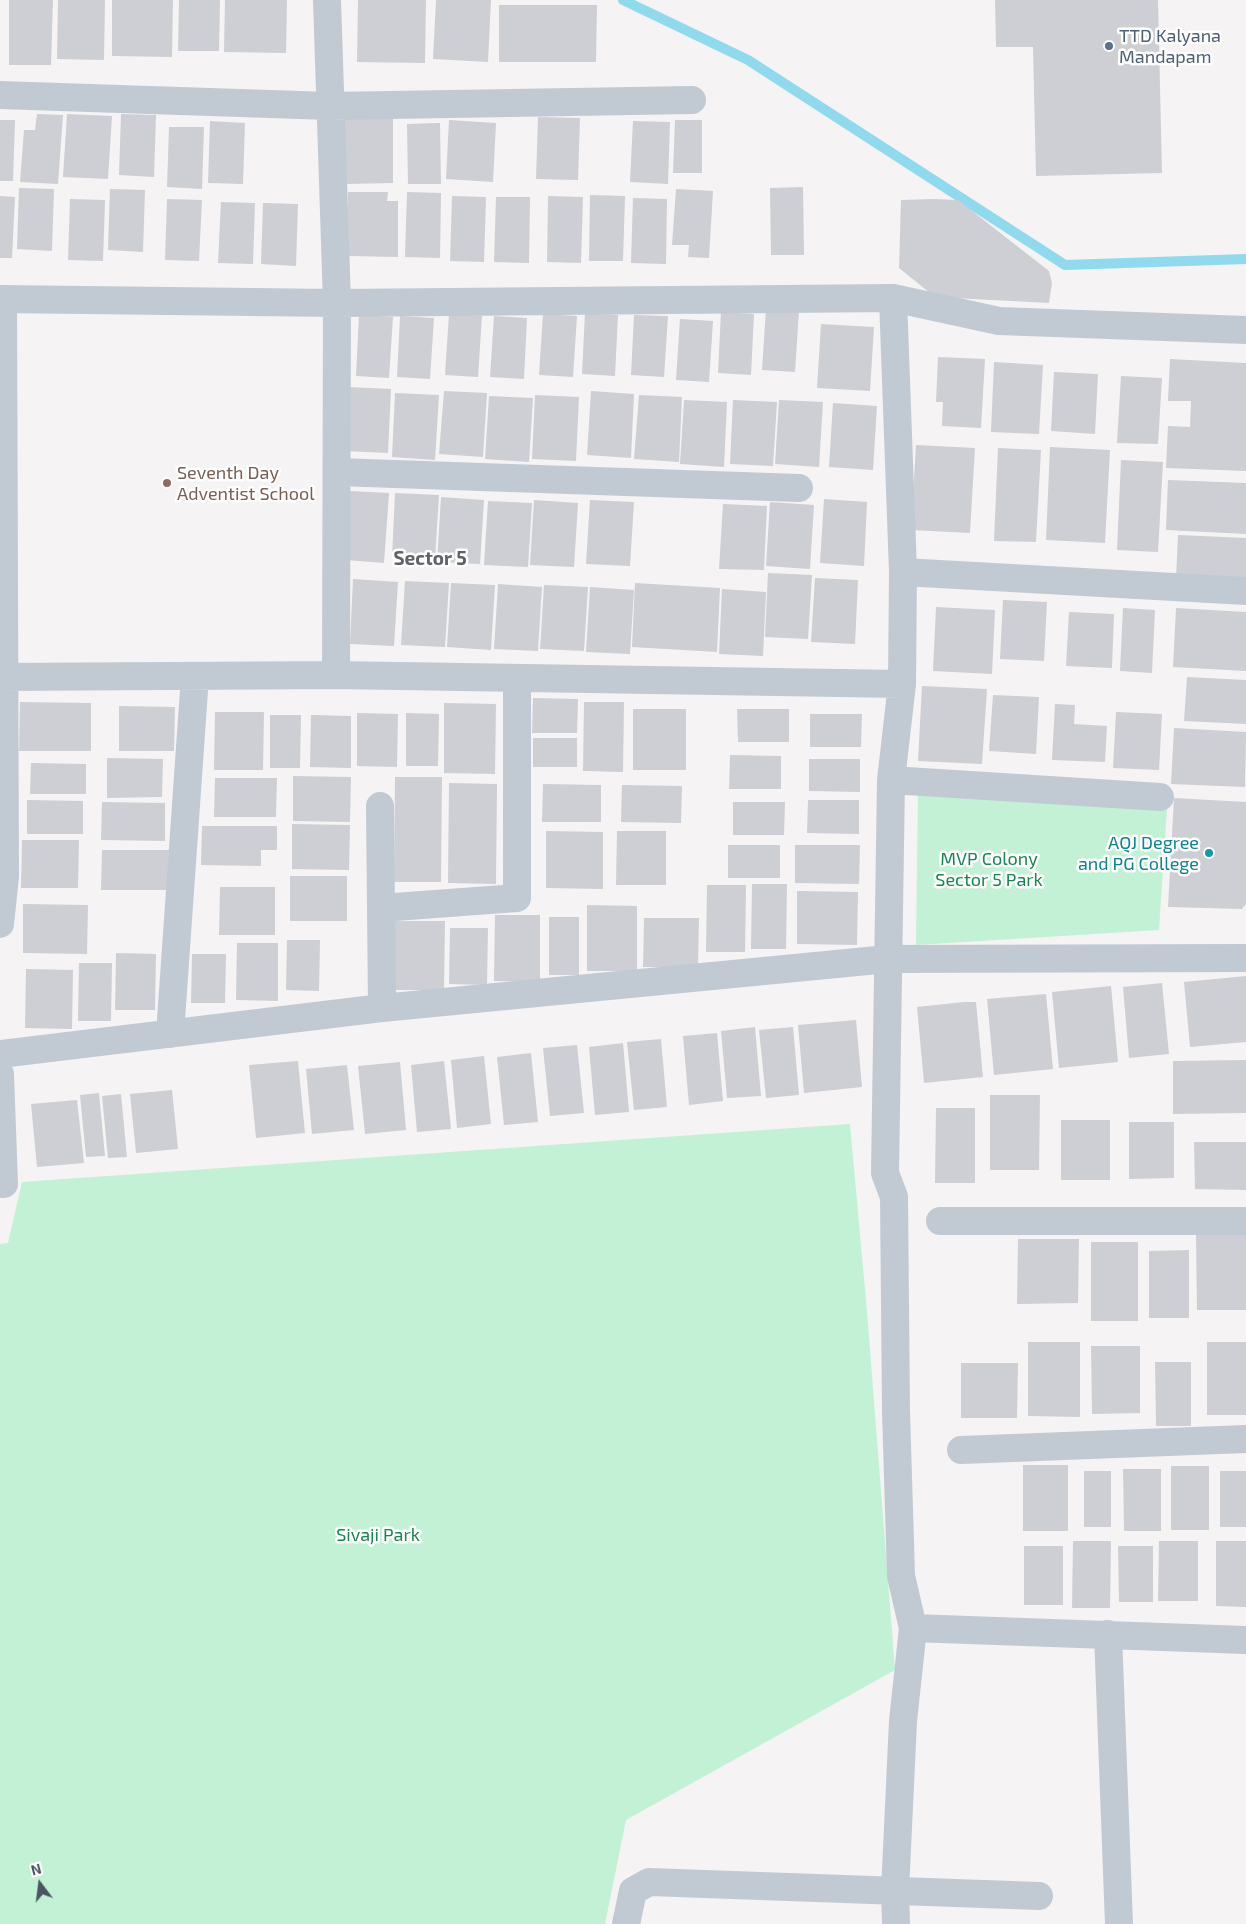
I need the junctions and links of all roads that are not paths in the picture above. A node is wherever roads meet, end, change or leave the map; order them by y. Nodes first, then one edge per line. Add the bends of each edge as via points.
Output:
1 (327, 0) edge
2 (0, 95) edge
3 (692, 100) dead end
4 (330, 106) junction
5 (893, 298) junction
6 (1, 299) edge
7 (337, 302) junction
8 (1246, 330) edge
9 (337, 472) junction
10 (800, 488) dead end
11 (903, 572) junction
12 (1246, 591) edge
13 (336, 675) junction
14 (195, 676) junction
15 (2, 677) edge
16 (517, 678) junction
17 (902, 684) junction
18 (891, 780) junction
19 (1160, 797) dead end
20 (380, 806) dead end
21 (2, 876) edge
22 (381, 908) junction
23 (0, 924) edge
24 (888, 958) junction
25 (1246, 958) edge
26 (382, 1008) junction
27 (170, 1034) junction
28 (0, 1054) edge
29 (0, 1074) edge
30 (0, 1184) edge
31 (940, 1221) dead end
32 (1246, 1221) edge
33 (1246, 1439) edge
34 (961, 1450) dead end
35 (913, 1628) junction
36 (1108, 1634) junction
37 (1246, 1640) edge
38 (895, 1891) junction
39 (1039, 1896) dead end
40 (626, 1924) edge
41 (896, 1924) edge
42 (1119, 1924) edge

1 - 4 street
2 - 4 street
3 - 4 street
4 - 7 street
5 - 7 street
5 - 8 street via 999,320
5 - 11 street
6 - 7 street
6 - 15 street
7 - 9 street
9 - 10 street
9 - 13 street
11 - 12 street
11 - 17 street
13 - 14 street
13 - 16 street
14 - 15 street
14 - 27 street
15 - 21 street
16 - 17 street
16 - 22 street via 517,898
17 - 18 street
18 - 19 street
18 - 24 street
20 - 22 street
21 - 23 street
22 - 26 street
24 - 25 street
24 - 26 street
24 - 35 street via 885,1173 894,1197 901,1576
26 - 27 street
27 - 28 street
29 - 30 street via 4,1184
31 - 32 street
33 - 34 street
35 - 36 street
35 - 38 street via 903,1721
36 - 37 street
36 - 42 street
38 - 39 street
38 - 40 street via 650,1882 633,1891
38 - 41 street

